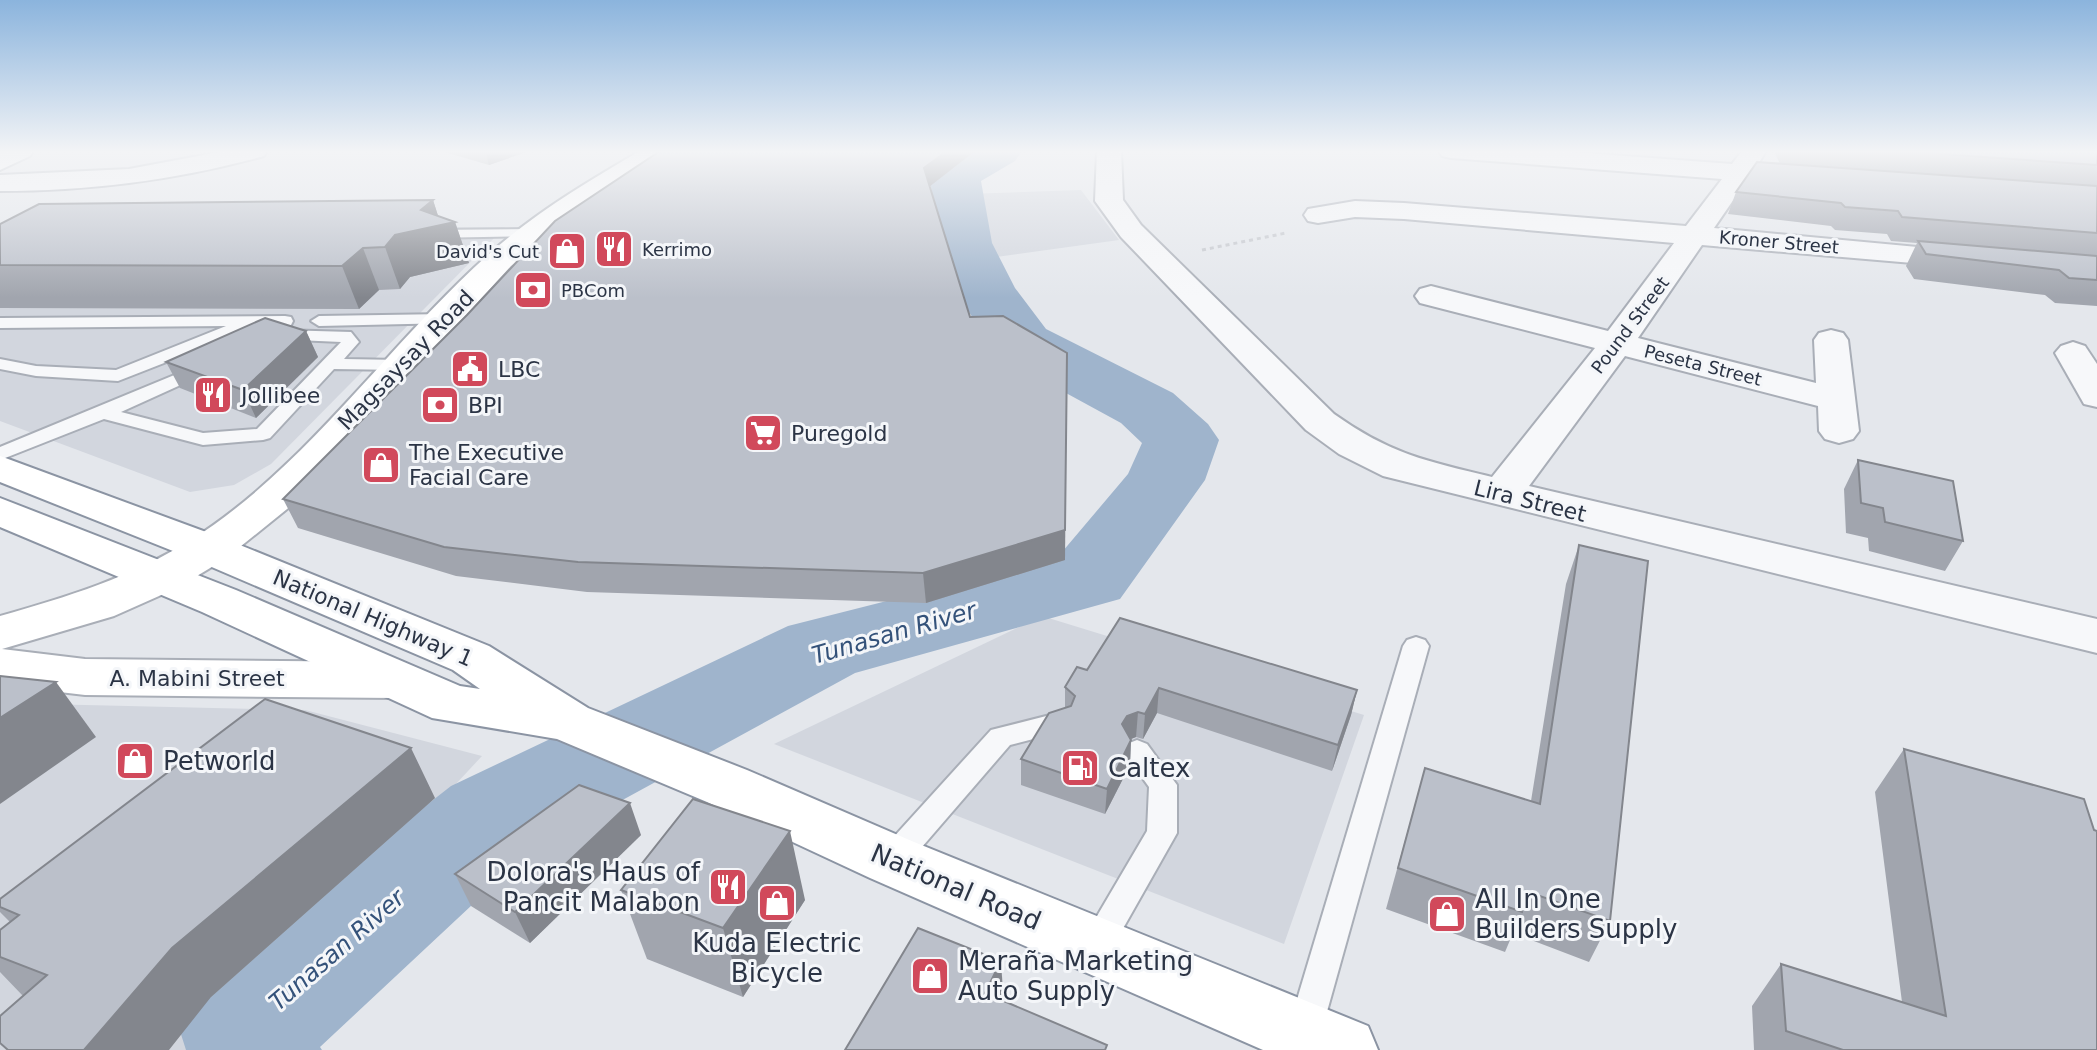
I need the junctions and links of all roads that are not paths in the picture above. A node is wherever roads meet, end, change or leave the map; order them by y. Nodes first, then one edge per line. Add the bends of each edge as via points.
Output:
1 (577, 200) edge
2 (1109, 200) edge
3 (1719, 200) edge
4 (1318, 215) road end
5 (533, 233) junction
6 (406, 234) edge
7 (1695, 235) junction
8 (2002, 261) edge
9 (1431, 296) dead end
10 (446, 319) junction
11 (252, 322) junction
12 (0, 323) edge
13 (1831, 340) dead end
14 (260, 341) edge
15 (1617, 343) junction
16 (2073, 353) dead end
17 (217, 361) edge
18 (0, 364) edge
19 (332, 364) junction
20 (401, 365) junction
21 (2097, 396) edge
22 (103, 413) junction
23 (0, 454) edge
24 (0, 468) edge
25 (1501, 494) junction
26 (0, 511) edge
27 (209, 549) junction
28 (161, 577) junction
29 (0, 633) edge
30 (2097, 636) edge
31 (1416, 646) dead end
32 (0, 667) edge
33 (395, 680) junction
34 (569, 722) junction
35 (1058, 723) edge
36 (1137, 751) dead end
37 (892, 860) junction
38 (1096, 946) junction
39 (1323, 1042) edge

1 - 5 main road, Magsaysay Road
2 - 25 street, Lira Street via 1155,258 1320,422 1353,446 1398,467
3 - 7 street, Pound Street
4 - 7 street, Kroner Street via 1355,209 1404,211
5 - 6 lane
5 - 10 main road, Magsaysay Road
7 - 8 street, Kroner Street
7 - 15 street, Pound Street
9 - 15 street, Peseta Street
10 - 11 lane
10 - 20 main road, Magsaysay Road
11 - 12 lane
11 - 18 lane via 118,376
13 - 15 street, Peseta Street via 1837,415
14 - 19 lane via 274,335 345,336 350,342
15 - 25 street, Pound Street
16 - 21 street
17 - 22 lane
19 - 20 lane
19 - 22 lane via 263,434 203,439
20 - 27 main road, Magsaysay Road via 277,496
22 - 23 lane
24 - 27 main road, National Highway 1
25 - 30 street, Lira Street
26 - 28 main road, National Highway 1
27 - 28 main road, Magsaysay Road
27 - 34 main road, National Highway 1 via 471,658
28 - 29 main road via 97,605
28 - 33 main road, National Highway 1
31 - 39 lane
32 - 33 main road, A. Mabini Street via 85,677
33 - 34 main road, National Highway 1 via 451,704
34 - 37 main road, National Road
35 - 37 lane via 1001,737
36 - 38 lane via 1163,785 1162,833
37 - 38 main road, National Road
38 - 39 main road, National Road

